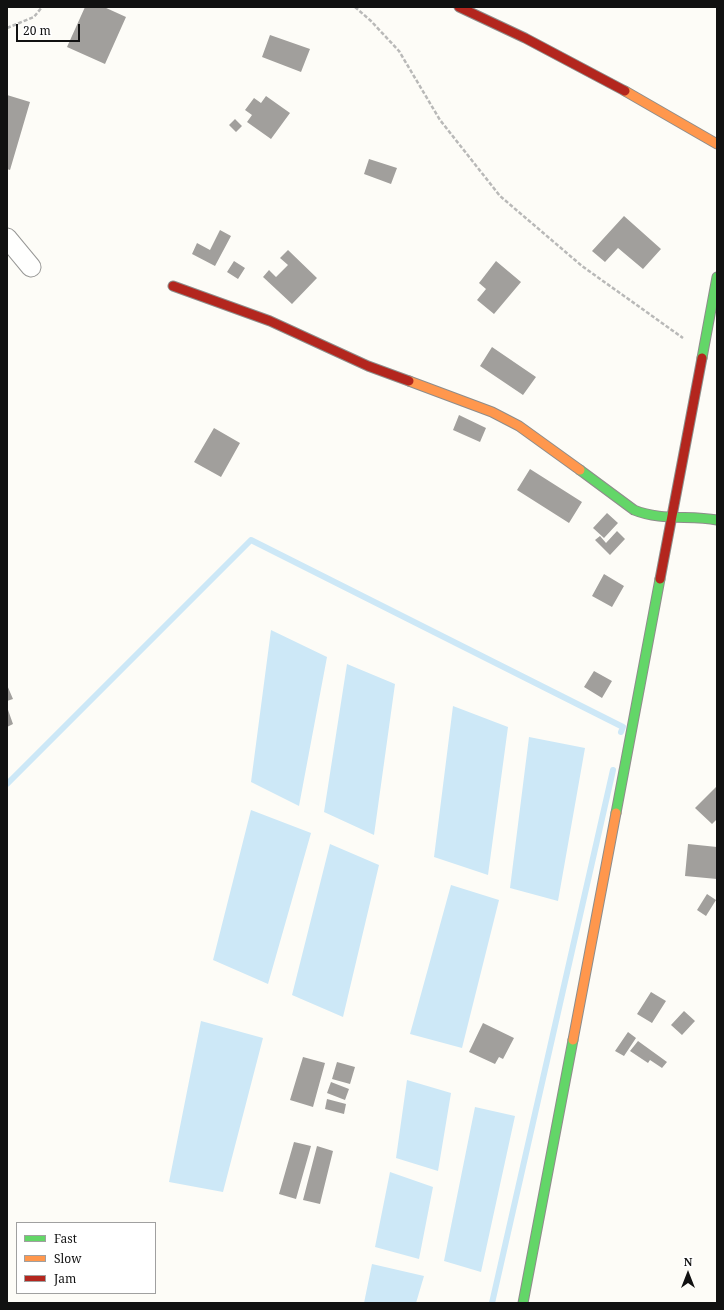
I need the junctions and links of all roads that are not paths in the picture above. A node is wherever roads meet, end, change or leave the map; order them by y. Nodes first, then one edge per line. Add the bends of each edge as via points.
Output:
1 (460, 7) edge
2 (717, 144) edge
3 (7, 238) edge
4 (32, 267) dead end
5 (717, 277) edge
6 (173, 286) dead end
7 (671, 519) junction
8 (717, 520) edge
9 (523, 1303) edge

1 - 2 street via 502,26 626,91
3 - 4 street
5 - 7 street
6 - 7 street via 270,321 368,366 492,412 543,442 634,510
7 - 8 street
7 - 9 street

